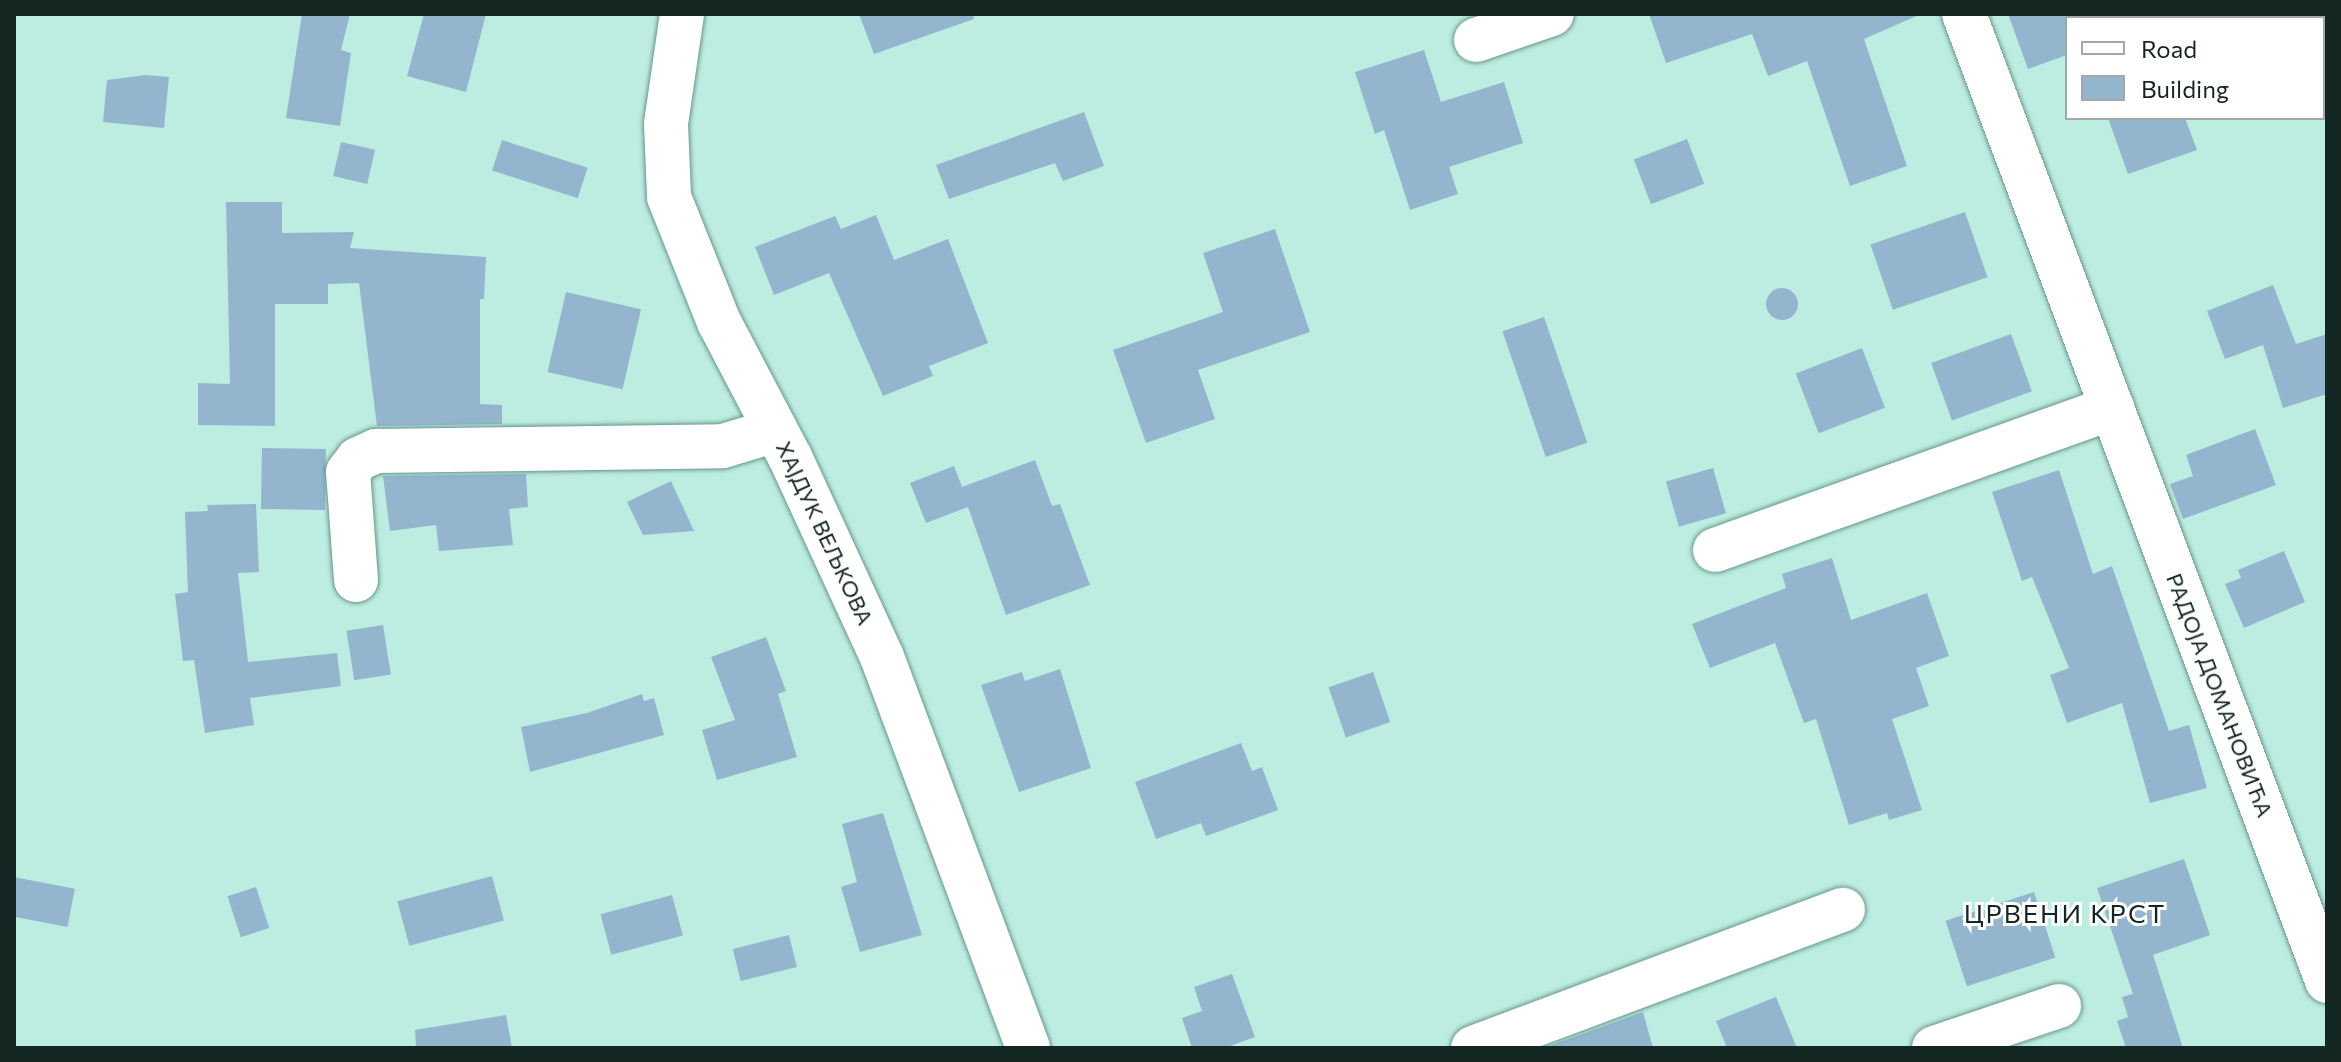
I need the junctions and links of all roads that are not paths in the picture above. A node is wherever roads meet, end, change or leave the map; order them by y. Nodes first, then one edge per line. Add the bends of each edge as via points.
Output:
1 (682, 14) edge
2 (1552, 14) edge
3 (1964, 14) edge
4 (1476, 40) dead end
5 (2112, 408) junction
6 (776, 430) junction
7 (1715, 550) dead end
8 (356, 580) dead end
9 (1843, 910) dead end
10 (2327, 981) edge
11 (2059, 1006) dead end
12 (1028, 1048) edge
13 (1473, 1048) edge
14 (1934, 1048) edge

1 - 6 street, ХАЈДУК ВЕЉКОВА via 666,124 669,197 719,322
2 - 4 street
3 - 5 street, РАДОЈА ДОМАНОВИЋА
5 - 7 street
5 - 10 street, РАДОЈА ДОМАНОВИЋА
6 - 8 street via 723,446 376,451 358,459 348,472
6 - 12 street, ХАЈДУК ВЕЉКОВА via 882,657
9 - 13 street
11 - 14 street

